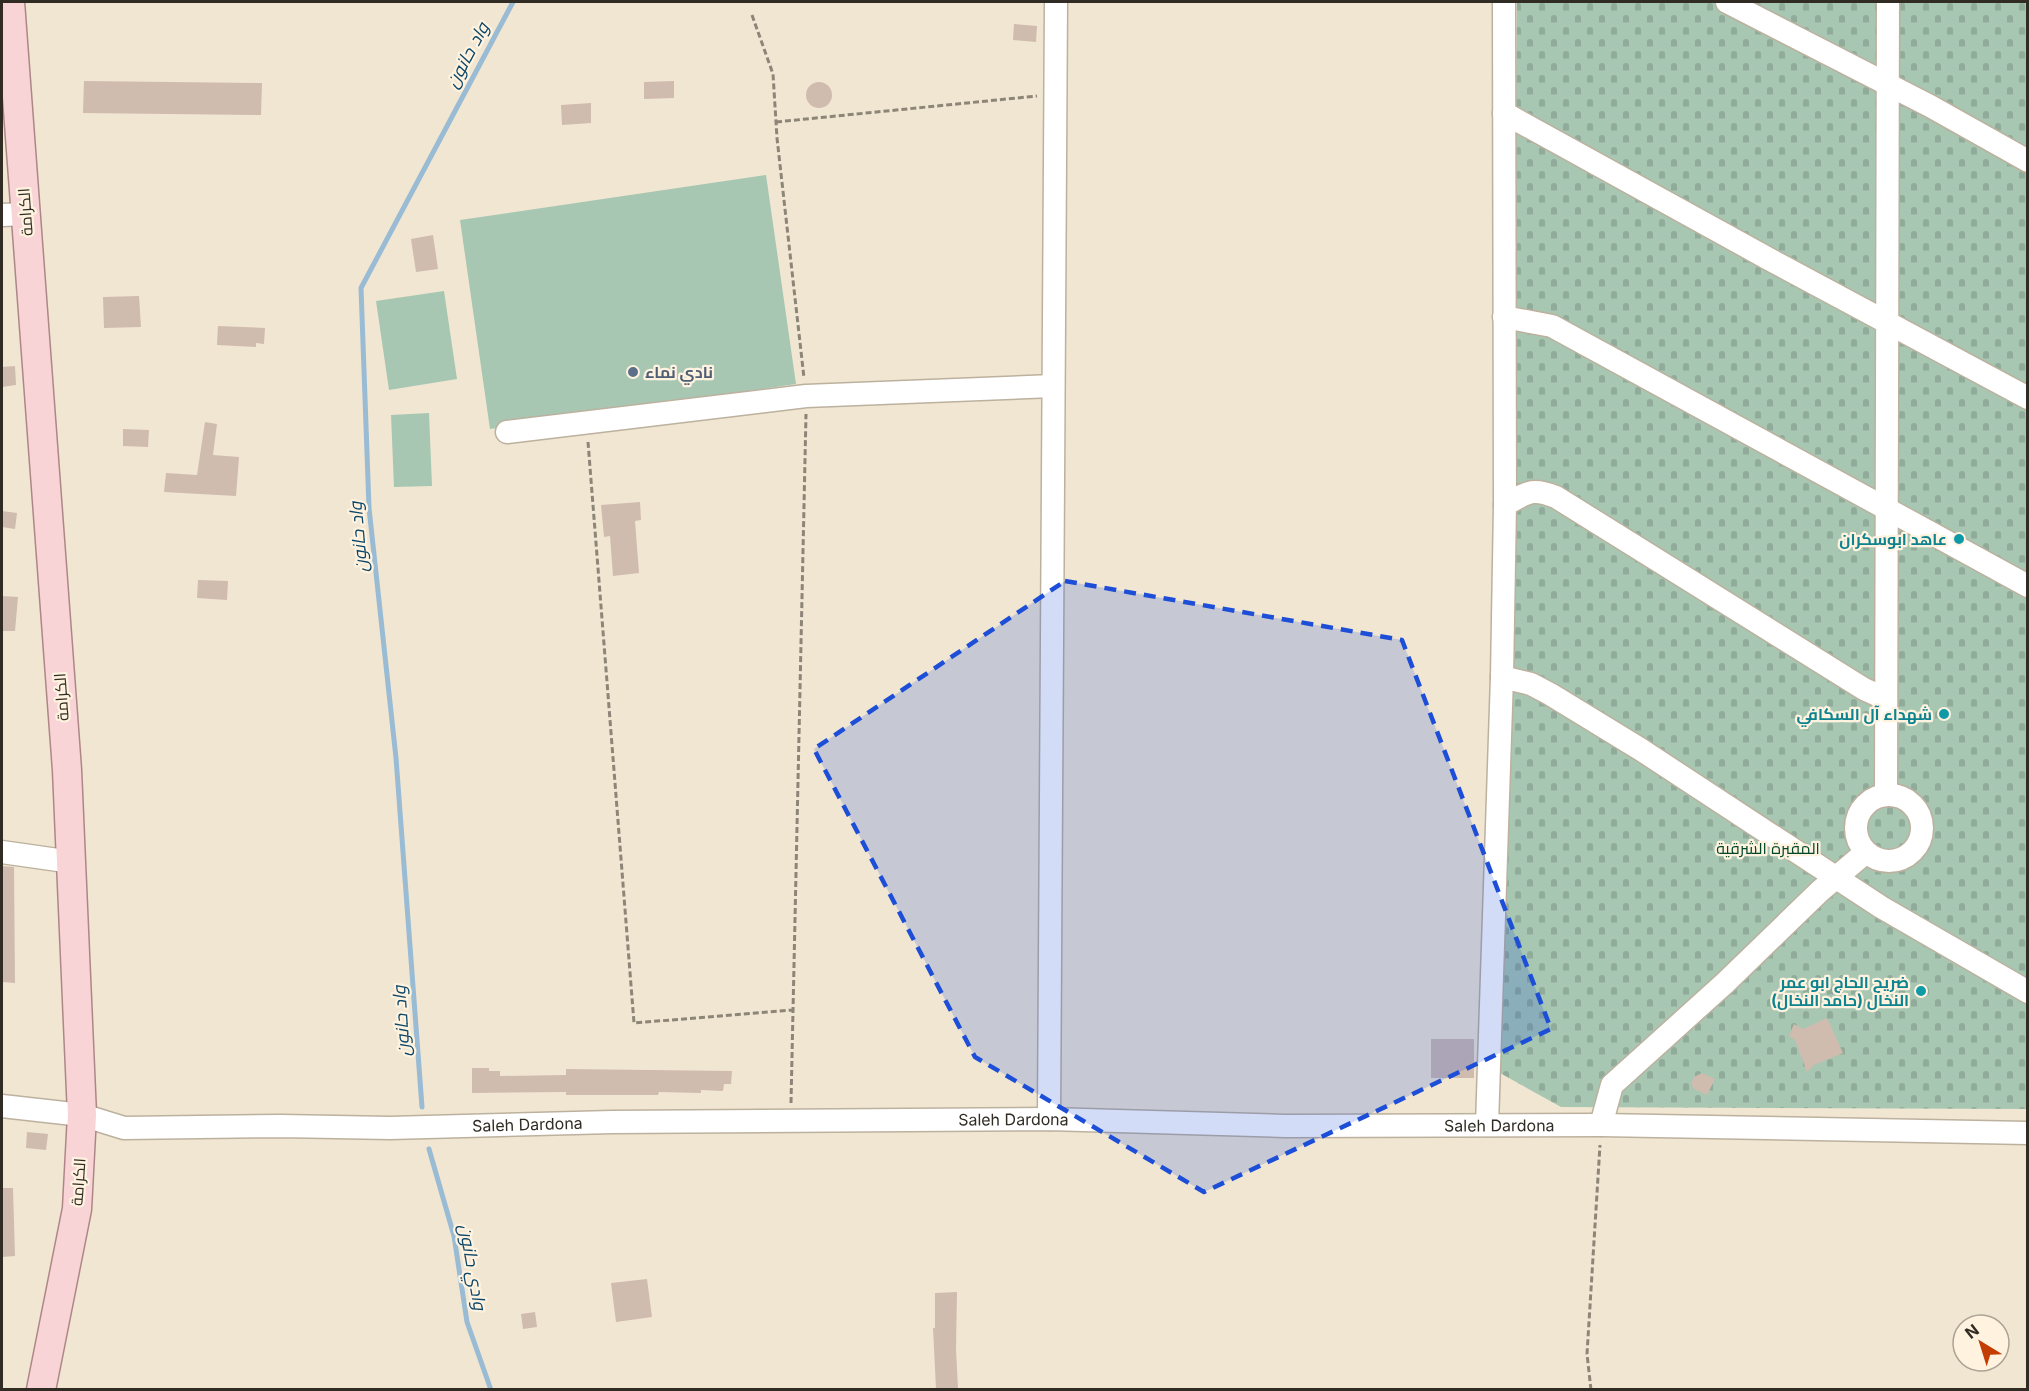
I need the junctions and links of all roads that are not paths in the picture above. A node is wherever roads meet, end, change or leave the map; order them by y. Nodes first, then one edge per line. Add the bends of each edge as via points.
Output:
1 (10, 2) edge
2 (1056, 2) edge
3 (1504, 2) edge
4 (1727, 2) edge
5 (1888, 2) edge
6 (1888, 85) junction
7 (1504, 113) junction
8 (2028, 161) edge
9 (13, 214) edge
10 (1504, 317) junction
11 (1887, 322) junction
12 (1053, 386) junction
13 (2028, 398) edge
14 (507, 432) dead end
15 (1505, 505) junction
16 (1886, 508) junction
17 (2028, 586) edge
18 (1502, 677) junction
19 (1886, 699) junction
20 (1886, 795) junction
21 (2, 852) edge
22 (1865, 853) junction
23 (72, 862) junction
24 (1836, 878) junction
25 (2028, 992) edge
26 (2, 1106) edge
27 (82, 1116) junction
28 (1050, 1119) junction
29 (1487, 1125) junction
30 (1601, 1125) junction
31 (2028, 1133) edge
32 (40, 1389) edge

1 - 9 main road, الكرامة
2 - 12 street
3 - 7 street
4 - 6 street
5 - 6 street
6 - 8 street
6 - 11 street
7 - 10 street
7 - 11 street
9 - 23 main road, الكرامة via 65,747
10 - 15 street
10 - 16 street via 1552,326
11 - 13 street
11 - 16 street
12 - 14 street via 806,396
12 - 28 street
15 - 18 street
15 - 19 street via 1531,491 1556,497
16 - 17 street
16 - 19 street
18 - 24 street via 1550,693
18 - 29 street
19 - 20 street
20 - 22 street via 1866,804 1855,822 1858,844
20 - 22 street via 1907,800 1915,808 1921,818 1920,840 1915,850 1896,861 1885,862
21 - 23 street
22 - 24 street
23 - 27 main road, الكرامة
24 - 25 street
24 - 30 street via 1612,1085
26 - 27 street, Saleh Dardona
27 - 28 street, Saleh Dardona via 124,1128
27 - 32 main road, الكرامة via 77,1209
28 - 29 street, Saleh Dardona via 1285,1126
29 - 30 street, Saleh Dardona
30 - 31 street, Saleh Dardona

